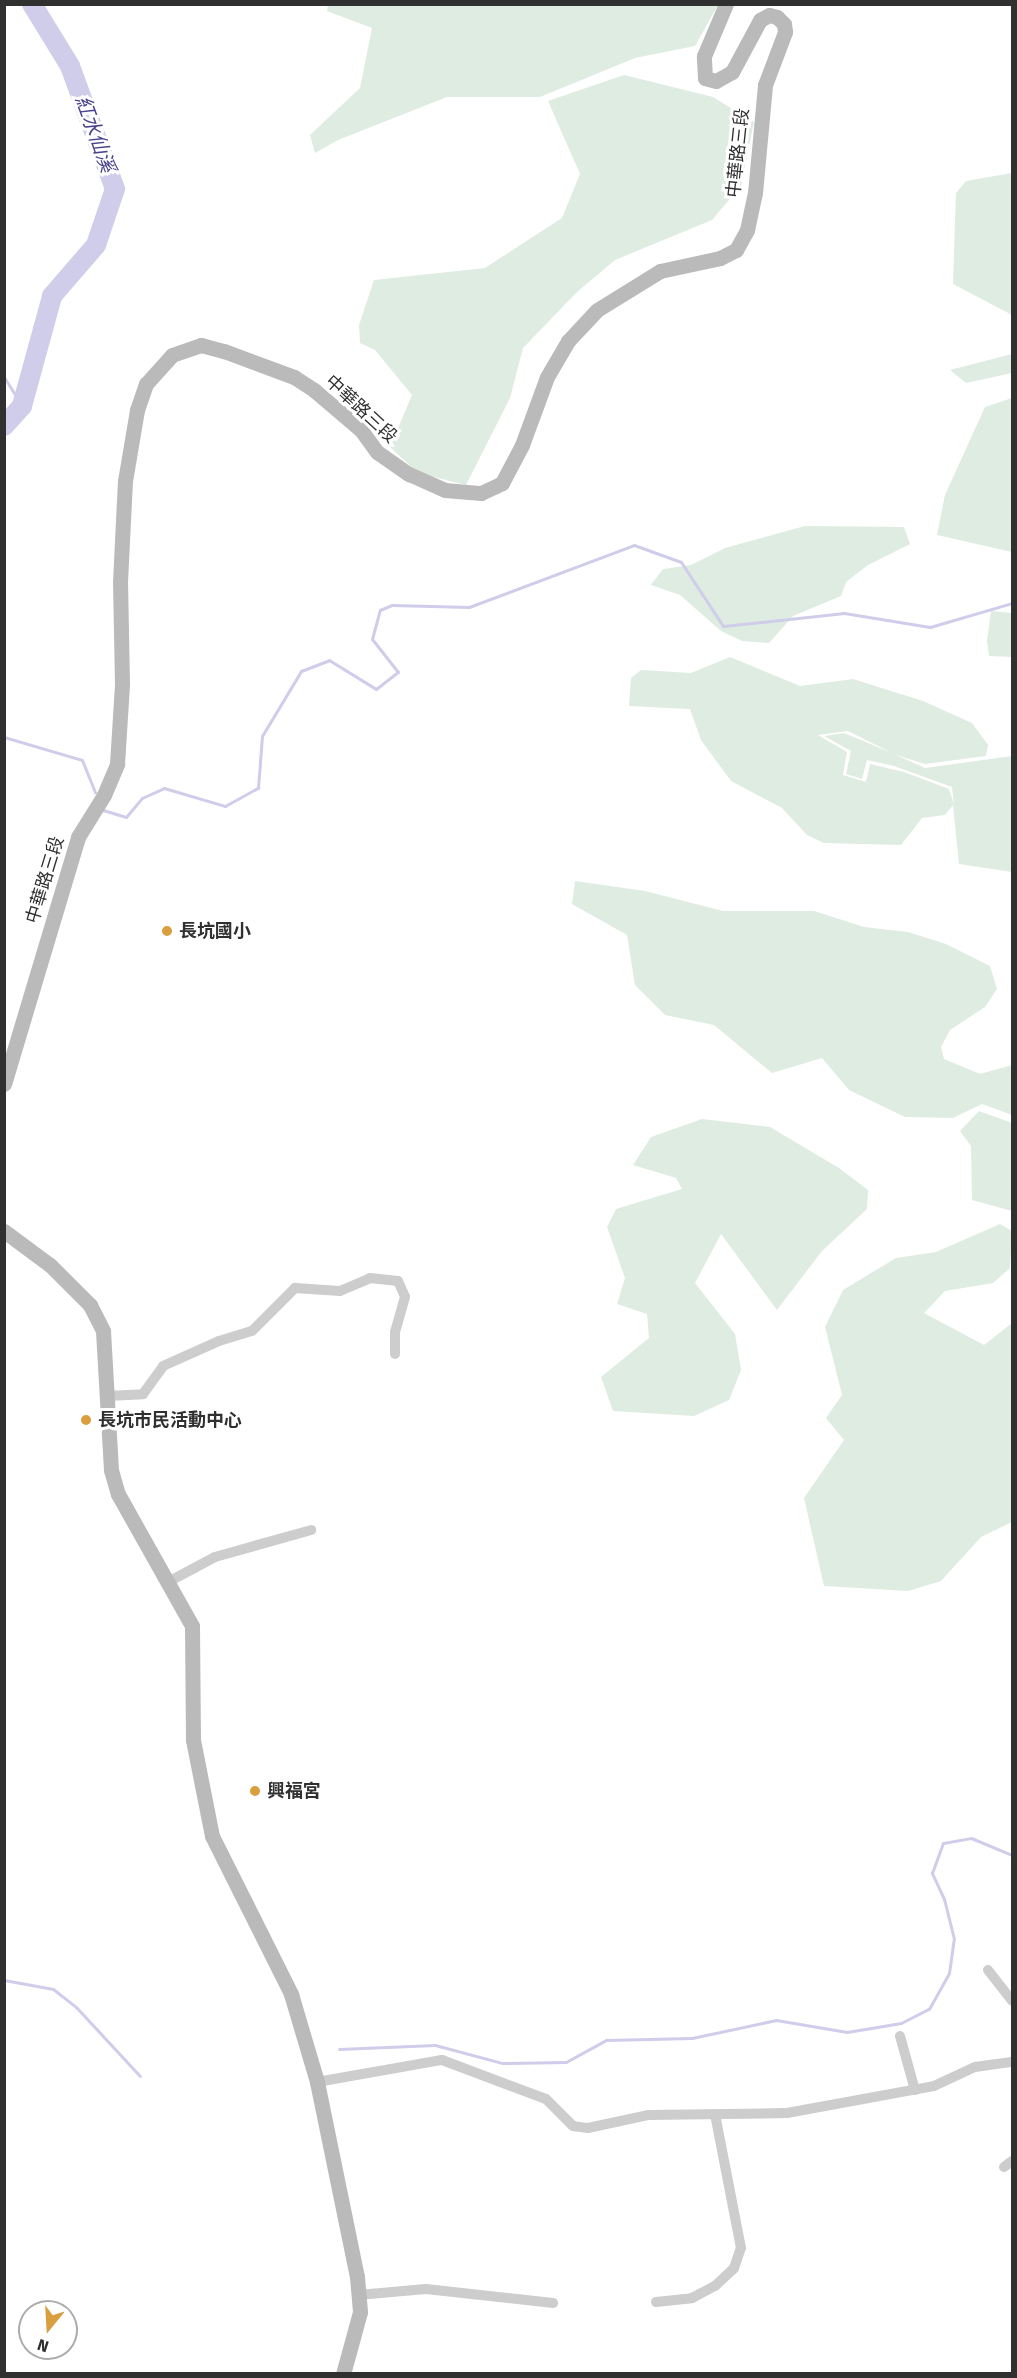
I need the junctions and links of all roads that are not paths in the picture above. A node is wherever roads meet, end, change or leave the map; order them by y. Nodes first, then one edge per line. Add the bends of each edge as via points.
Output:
1 (726, 4) edge
2 (4, 1084) edge
3 (4, 1231) edge
4 (395, 1354) dead end
5 (108, 1396) junction
6 (310, 1530) dead end
7 (170, 1581) junction
8 (988, 1970) dead end
9 (1012, 2001) edge
10 (900, 2036) dead end
11 (1012, 2062) edge
12 (317, 2082) junction
13 (915, 2090) junction
14 (715, 2114) junction
15 (358, 2295) junction
16 (656, 2302) dead end
17 (553, 2303) dead end
18 (343, 2373) edge

1 - 2 main road, 中華路三段 via 704,56 705,78 716,81 732,72 760,20 770,15 777,17 785,32 765,85 755,193 747,230 736,249 720,258 660,271 597,310 568,341 547,377 522,445 502,483 481,493 446,490 409,474 377,452 361,430 314,390 294,377 224,351 201,345 172,355 146,384 137,410 125,482 117,764 104,795 78,837
3 - 5 main road via 50,1265 90,1305 103,1331
4 - 5 street via 395,1332 405,1297 398,1281 370,1278 340,1291 295,1288 252,1331 163,1366 143,1394
5 - 7 main road via 111,1470 118,1494
6 - 7 street via 215,1557
7 - 12 main road via 192,1626 193,1740 212,1836 291,1994
8 - 9 street
10 - 13 street
11 - 13 street via 975,2067 942,2084
12 - 14 street via 442,2060 546,2099 573,2126 610,2125 648,2115
12 - 15 main road
13 - 14 street via 787,2113
14 - 16 street via 741,2248 735,2268 715,2286 692,2298
15 - 17 street via 426,2289
15 - 18 main road via 360,2312

